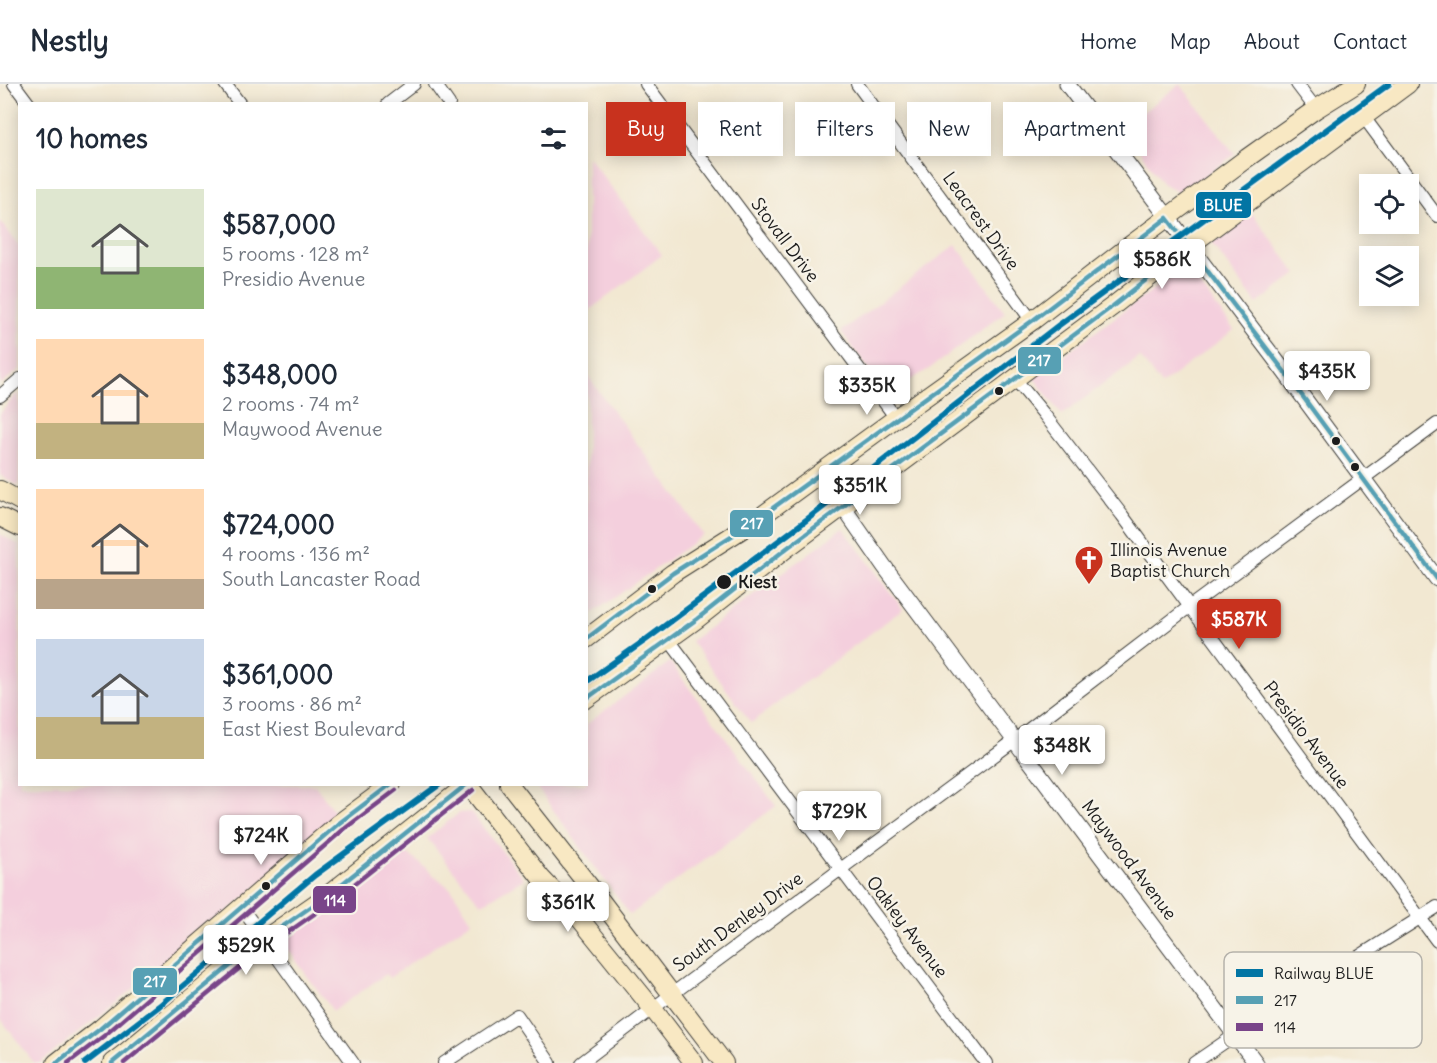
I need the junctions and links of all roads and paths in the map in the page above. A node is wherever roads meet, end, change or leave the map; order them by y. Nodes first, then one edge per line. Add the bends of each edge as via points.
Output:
1 (15, 84) edge
2 (225, 84) edge
3 (414, 84) edge
4 (435, 84) edge
5 (646, 84) edge
6 (857, 84) edge
7 (1066, 84) edge
8 (1297, 84) edge
9 (1356, 84) edge
10 (1408, 84) edge
11 (28, 102) edge
12 (238, 102) edge
13 (391, 102) edge
14 (448, 102) edge
15 (1316, 109) junction
16 (1364, 116) junction
17 (1437, 216) edge
18 (1167, 218) junction
19 (1189, 246) junction
20 (1032, 321) junction
21 (1015, 379) junction
22 (18, 381) edge
23 (0, 396) edge
24 (896, 418) junction
25 (1437, 424) edge
26 (1363, 480) junction
27 (0, 490) edge
28 (18, 500) edge
29 (843, 507) junction
30 (0, 517) edge
31 (18, 526) edge
32 (1437, 579) edge
33 (1189, 607) junction
34 (588, 637) edge
35 (669, 640) junction
36 (588, 698) edge
37 (1015, 740) junction
38 (389, 786) edge
39 (467, 786) edge
40 (469, 786) edge
41 (511, 786) edge
42 (841, 869) junction
43 (241, 907) junction
44 (1437, 907) edge
45 (1420, 918) junction
46 (264, 939) junction
47 (1437, 941) edge
48 (1366, 952) edge
49 (672, 994) junction
50 (653, 1009) junction
51 (1224, 1020) edge
52 (1224, 1043) edge
53 (1245, 1048) edge
54 (56, 1063) edge
55 (111, 1063) edge
56 (353, 1063) edge
57 (444, 1063) edge
58 (550, 1063) edge
59 (581, 1063) edge
60 (694, 1063) edge
61 (724, 1063) edge
62 (986, 1063) edge
63 (1194, 1063) edge
64 (1256, 1063) edge

1 - 11 street
2 - 12 street
3 - 13 street
4 - 14 street
5 - 24 street, Stovall Drive
6 - 20 street, Leacrest Drive
7 - 18 street
8 - 15 street
9 - 15 main road
10 - 16 main road
15 - 18 main road
16 - 17 street
16 - 19 main road
18 - 19 street
18 - 20 main road
19 - 21 main road
19 - 26 street
20 - 24 main road
21 - 29 main road
21 - 33 street, Presidio Avenue
22 - 23 street
24 - 34 main road via 752,523 673,573
25 - 26 street, South Denley Drive
26 - 32 street
26 - 33 street, South Denley Drive
27 - 28 main road
29 - 35 main road
29 - 37 street, Maywood Avenue
30 - 31 main road
33 - 37 street, South Denley Drive
33 - 45 street, Presidio Avenue
35 - 36 main road
35 - 42 street, Oakley Avenue
37 - 42 street, South Denley Drive
37 - 51 street, Maywood Avenue
38 - 43 main road
39 - 46 main road via 328,895
40 - 50 main road
41 - 49 main road
42 - 49 street, South Denley Drive
42 - 62 street, Oakley Avenue
43 - 46 street
43 - 54 main road
44 - 45 street
45 - 47 street, Presidio Avenue
45 - 48 street
46 - 55 main road
46 - 56 street
49 - 50 street, South Denley Drive
49 - 61 main road
50 - 59 street, South Denley Drive
50 - 60 main road
52 - 63 street
53 - 64 street, Maywood Avenue
57 - 58 street via 517,1015

